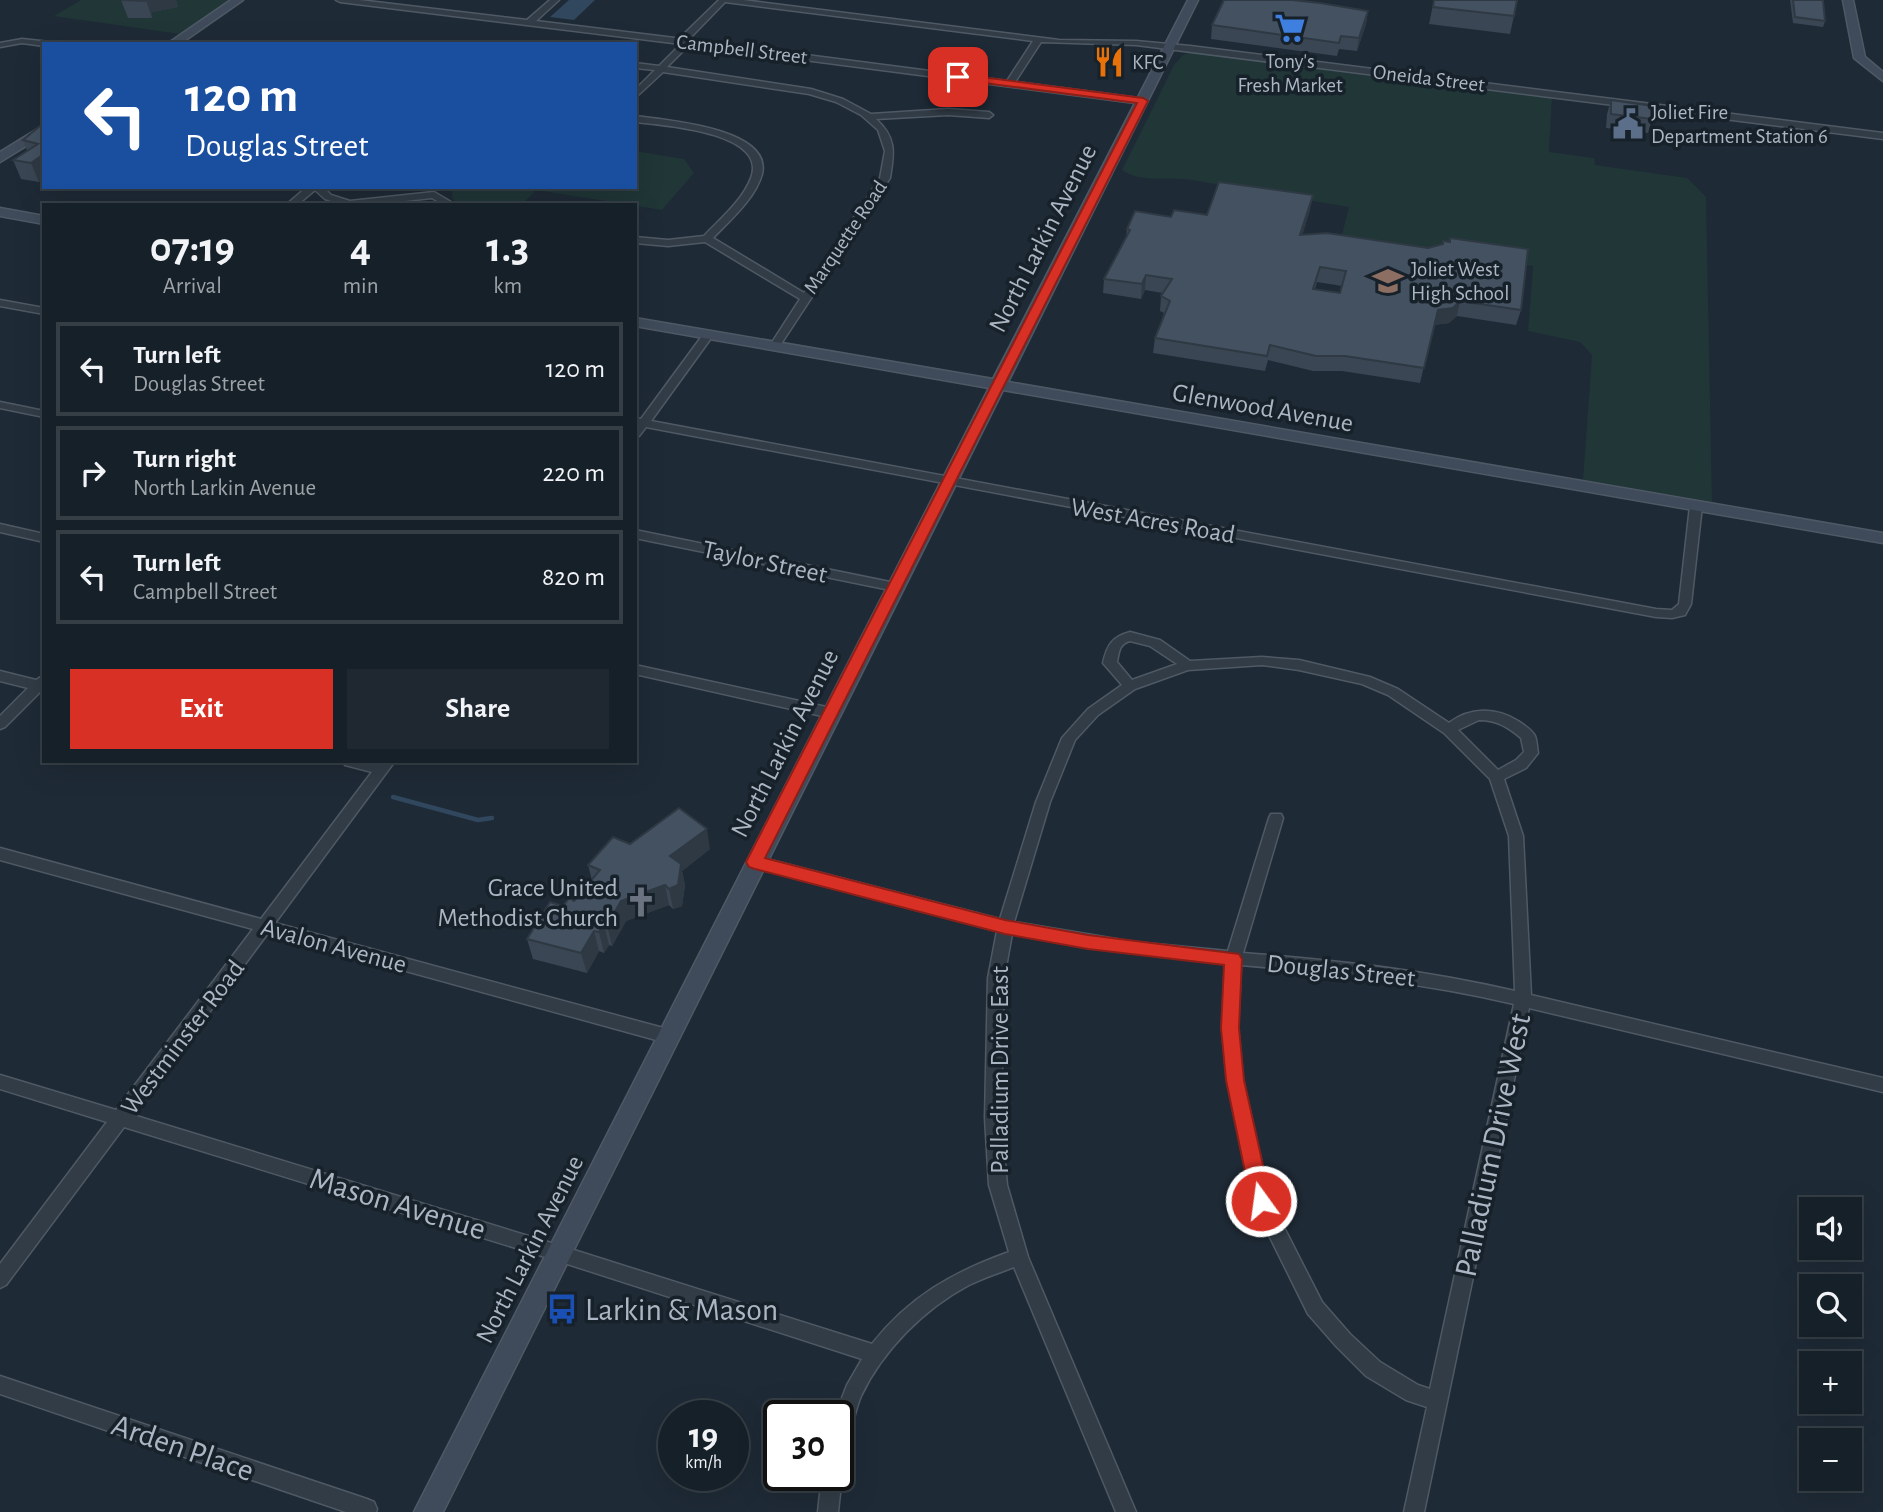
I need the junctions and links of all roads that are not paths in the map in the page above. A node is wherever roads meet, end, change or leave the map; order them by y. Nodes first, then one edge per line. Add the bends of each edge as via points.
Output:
1 (238, 0) edge
2 (340, 0) edge
3 (546, 0) edge
4 (555, 0) edge
5 (723, 0) edge
6 (1193, 0) edge
7 (1848, 0) edge
8 (524, 23) junction
9 (1038, 40) junction
10 (175, 42) edge
11 (686, 42) junction
12 (42, 43) edge
13 (0, 45) edge
14 (1170, 46) junction
15 (637, 65) edge
16 (662, 69) junction
17 (1883, 78) edge
18 (1009, 84) junction
19 (637, 93) edge
20 (1143, 101) junction
21 (989, 115) dead end
22 (870, 117) junction
23 (637, 119) edge
24 (42, 130) edge
25 (1883, 136) edge
26 (0, 158) edge
27 (312, 189) edge
28 (318, 189) edge
29 (440, 189) edge
30 (434, 195) junction
31 (294, 203) edge
32 (341, 203) edge
33 (353, 203) edge
34 (448, 203) edge
35 (0, 212) edge
36 (42, 220) edge
37 (708, 239) junction
38 (637, 240) edge
39 (804, 297) junction
40 (0, 303) edge
41 (42, 311) edge
42 (637, 322) edge
43 (709, 334) junction
44 (774, 347) junction
45 (999, 386) junction
46 (0, 405) edge
47 (42, 414) edge
48 (640, 422) edge
49 (948, 482) junction
50 (1696, 506) junction
51 (0, 528) edge
52 (637, 534) edge
53 (42, 538) edge
54 (1883, 538) edge
55 (895, 587) junction
56 (1187, 666) junction
57 (637, 669) edge
58 (1334, 672) joint
59 (0, 676) edge
60 (42, 684) edge
61 (1130, 687) junction
62 (831, 713) junction
63 (0, 724) edge
64 (1449, 730) junction
65 (368, 763) edge
66 (385, 765) edge
67 (1496, 777) junction
68 (1276, 818) dead end
69 (0, 854) edge
70 (755, 862) junction
71 (265, 926) junction
72 (1005, 927) junction
73 (1233, 959) junction
74 (1523, 999) junction
75 (667, 1036) junction
76 (0, 1082) edge
77 (1883, 1084) edge
78 (120, 1118) junction
79 (558, 1253) junction
80 (1019, 1257) junction
81 (0, 1279) edge
82 (874, 1354) junction
83 (0, 1385) edge
84 (852, 1400) edge
85 (1437, 1401) junction
86 (830, 1491) edge
87 (367, 1509) dead end
88 (428, 1512) edge
89 (828, 1512) edge
90 (1126, 1512) edge
91 (1414, 1512) edge

1 - 10 main road
2 - 8 street, Campbell Street
3 - 8 street
4 - 8 street
5 - 9 street, Oneida Street
5 - 11 street
6 - 14 main road, North Larkin Avenue
7 - 17 main road via 1860,58
8 - 11 street, Campbell Street
9 - 14 street, Oneida Street
9 - 18 street
11 - 16 street
11 - 18 street, Campbell Street
12 - 13 street
14 - 20 main road, North Larkin Avenue
14 - 25 street, Oneida Street
15 - 16 street, Marquette Road
16 - 19 street
16 - 22 street, Marquette Road via 810,90
18 - 20 street, Campbell Street
20 - 45 main road, North Larkin Avenue
21 - 22 street via 948,112
22 - 39 street, Marquette Road via 887,136 891,164
23 - 37 street via 722,134 757,159 753,184
24 - 26 main road
27 - 31 street
28 - 32 street
29 - 30 street
30 - 33 street
30 - 34 street
35 - 36 main road
37 - 38 street
37 - 39 street
39 - 44 street, Marquette Road
40 - 41 street
42 - 43 main road, Glenwood Avenue
43 - 44 main road, Glenwood Avenue
43 - 48 street
44 - 45 main road, Glenwood Avenue
45 - 49 main road, North Larkin Avenue
45 - 50 main road, Glenwood Avenue
46 - 47 street
48 - 49 street, West Acres Road
49 - 50 street, West Acres Road via 1672,614 1685,604
49 - 55 main road, North Larkin Avenue
50 - 54 main road, Glenwood Avenue
51 - 53 street
52 - 55 street, Taylor Street
55 - 62 main road, North Larkin Avenue
56 - 58 street, Palladium Drive East via 1262,661
56 - 61 street, Palladium Drive East
56 - 61 street via 1159,642 1129,637 1115,643 1110,663
57 - 62 street
58 - 64 street, Palladium Drive West via 1393,692
59 - 60 street
60 - 63 street
61 - 72 street, Palladium Drive East via 1093,712 1069,738 1042,802
62 - 70 main road, North Larkin Avenue
64 - 67 street, Palladium Drive West
64 - 67 street via 1462,719 1478,715 1497,717 1528,736 1531,753
65 - 66 street
66 - 71 street, Westminster Road
67 - 74 street, Palladium Drive West via 1516,836
68 - 73 street
69 - 71 street, Avalon Avenue
70 - 72 street, Douglas Street
70 - 75 main road, North Larkin Avenue
71 - 75 street, Avalon Avenue
71 - 78 street, Westminster Road
72 - 73 street, Douglas Street via 1100,944
72 - 80 street, Palladium Drive East via 996,978 993,1118 998,1185
73 - 74 street, Douglas Street via 1399,973
73 - 85 street via 1230,1028 1235,1080 1261,1201 1324,1319 1374,1369 1413,1393
74 - 77 street, Douglas Street
74 - 85 street, Palladium Drive West
75 - 79 main road, North Larkin Avenue
76 - 78 street, Mason Avenue
78 - 79 street, Mason Avenue
78 - 81 street, Westminster Road
79 - 82 street, Mason Avenue
79 - 88 main road, North Larkin Avenue
80 - 82 street via 960,1281 910,1315
80 - 90 street, Palladium Drive East
82 - 84 street
83 - 87 street, Arden Place
85 - 91 street, Palladium Drive West
86 - 89 street

